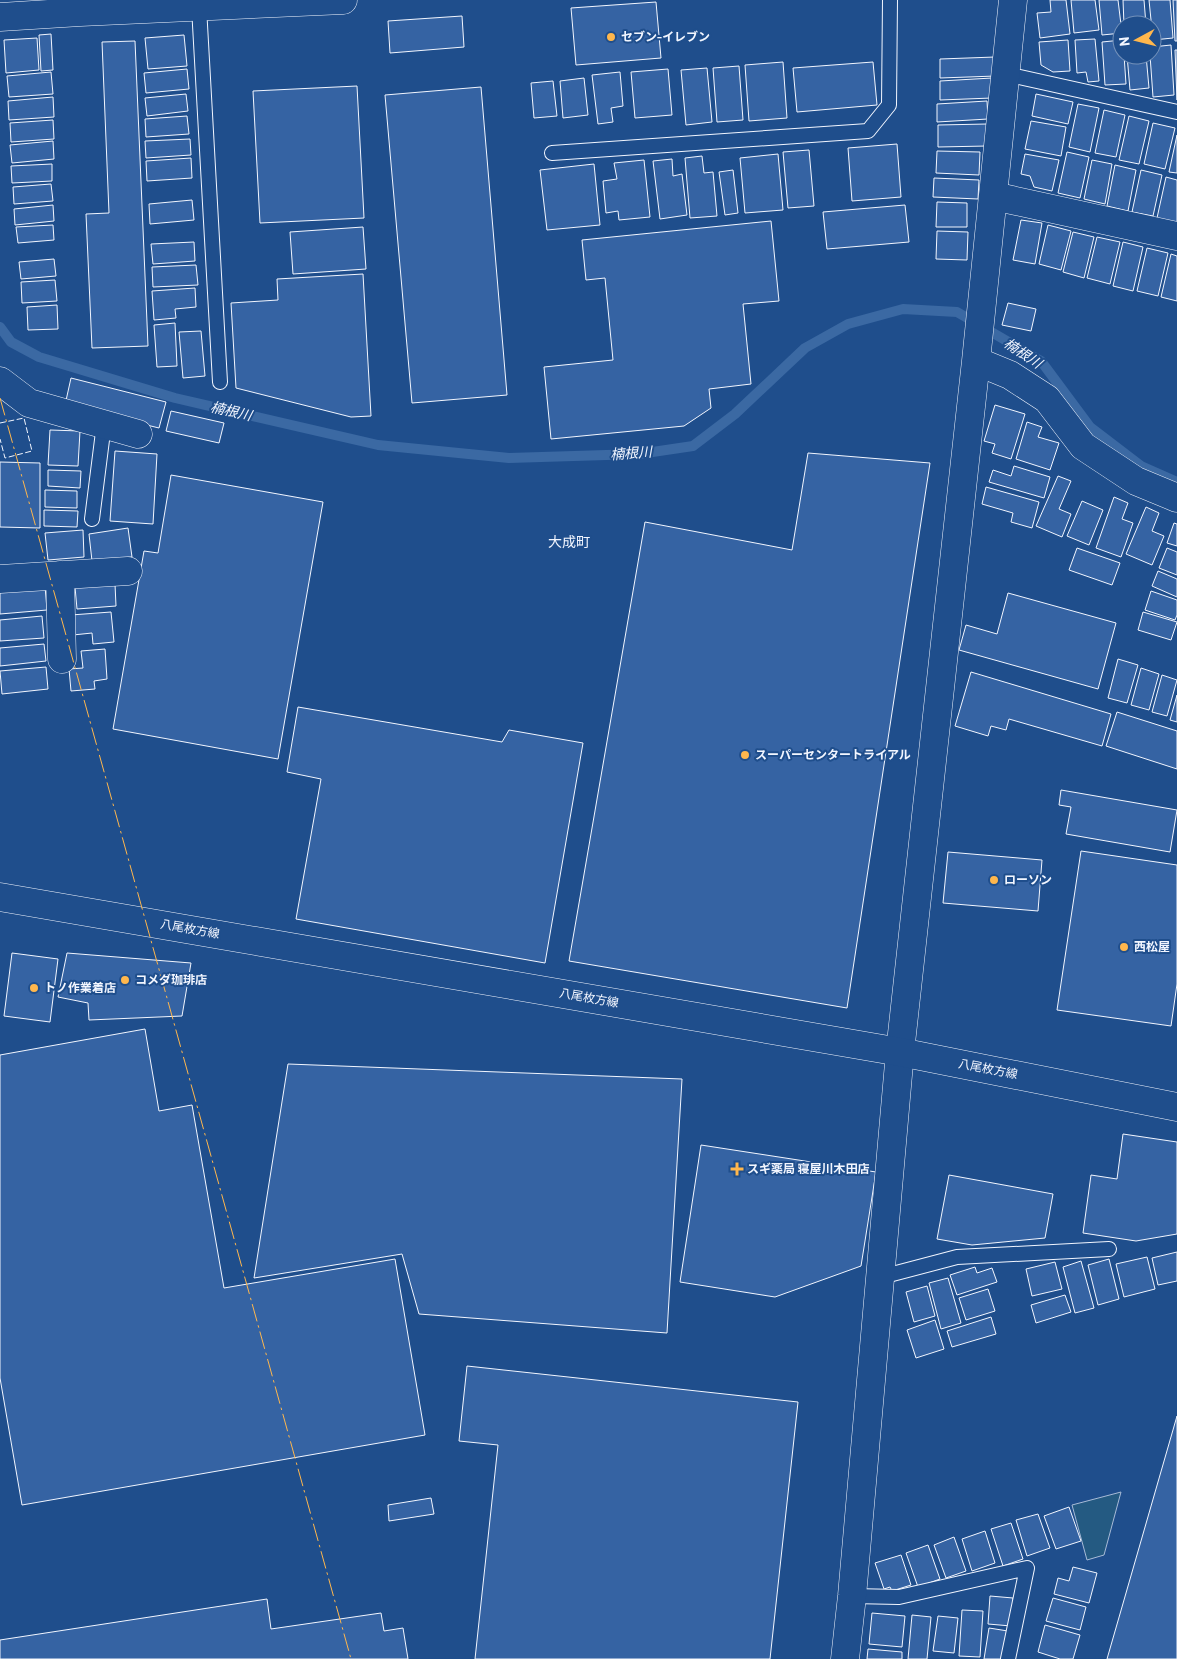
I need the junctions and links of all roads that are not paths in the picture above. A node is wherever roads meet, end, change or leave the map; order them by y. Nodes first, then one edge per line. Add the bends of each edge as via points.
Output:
1 (344, 0) edge
2 (890, 0) edge
3 (1013, 0) edge
4 (79, 6) edge
5 (199, 7) junction
6 (0, 17) edge
7 (1006, 74) junction
8 (1177, 112) edge
9 (552, 153) dead end
10 (993, 196) junction
11 (1177, 236) edge
12 (977, 353) junction
13 (0, 381) edge
14 (220, 382) dead end
15 (104, 424) junction
16 (138, 434) dead end
17 (1177, 498) edge
18 (92, 519) dead end
19 (128, 571) dead end
20 (60, 576) junction
21 (0, 579) edge
22 (62, 659) dead end
23 (0, 896) edge
24 (900, 1052) junction
25 (1177, 1107) edge
26 (1109, 1249) dead end
27 (881, 1277) junction
28 (852, 1596) junction
29 (845, 1659) edge
30 (1008, 1659) edge

1 - 5 street
2 - 9 lane via 889,105 868,131
3 - 7 street
4 - 5 street
4 - 6 street
5 - 14 lane
7 - 8 lane
7 - 10 street
10 - 11 street
10 - 12 street
12 - 17 street via 1047,399 1083,446 1136,481
12 - 24 street
13 - 15 street via 30,403
15 - 16 street
15 - 18 lane
19 - 20 street
20 - 21 street
20 - 22 street
23 - 24 street, 八尾枚方線
24 - 25 street, 八尾枚方線
24 - 27 street
26 - 27 lane via 957,1258
27 - 28 street
28 - 29 street
28 - 30 lane via 899,1597 1027,1568

